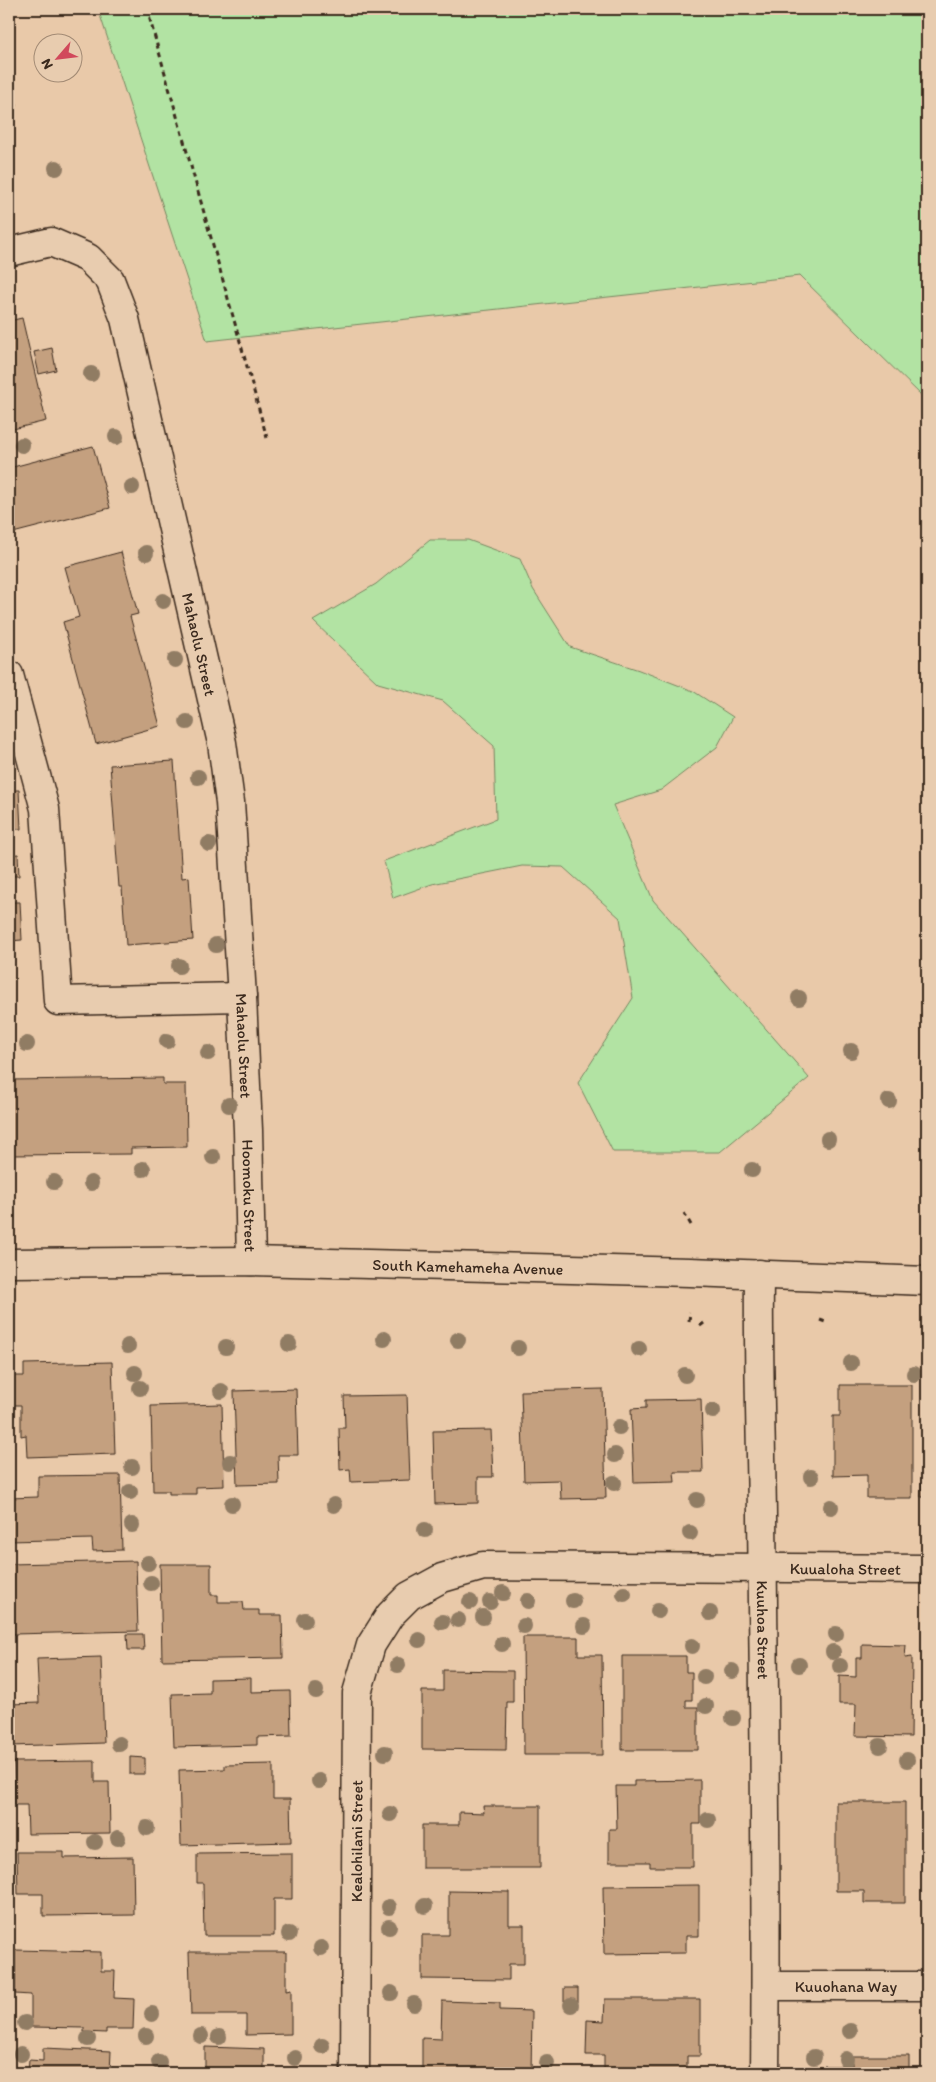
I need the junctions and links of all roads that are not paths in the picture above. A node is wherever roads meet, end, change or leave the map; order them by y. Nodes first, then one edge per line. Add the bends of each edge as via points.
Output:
1 (9, 252) edge
2 (9, 675) edge
3 (242, 997) junction
4 (248, 1130) joint
5 (251, 1261) junction
6 (9, 1263) edge
7 (759, 1274) junction
8 (927, 1281) edge
9 (762, 1568) junction
10 (927, 1569) edge
11 (390, 1615) joint
12 (766, 1986) junction
13 (927, 1986) edge
14 (355, 2073) edge
15 (765, 2073) edge

1 - 3 street, Mahaolu Street via 51,242 88,258 110,280 125,318 222,743 230,802
2 - 3 street via 45,809 58,1001
3 - 4 street, Mahaolu Street
4 - 5 street, Hoomoku Street
5 - 6 street, South Kamehameha Avenue
5 - 7 street, South Kamehameha Avenue
7 - 8 street, South Kamehameha Avenue
7 - 9 street, Kuuhoa Street
9 - 10 street, Kuualoha Street
9 - 11 street, Kuualoha Street via 483,1566 442,1578 409,1596
9 - 12 street, Kuuhoa Street
11 - 14 street, Kealohilani Street via 371,1645 357,1693
12 - 13 street, Kuuohana Way
12 - 15 street, Kuuhoa Street

